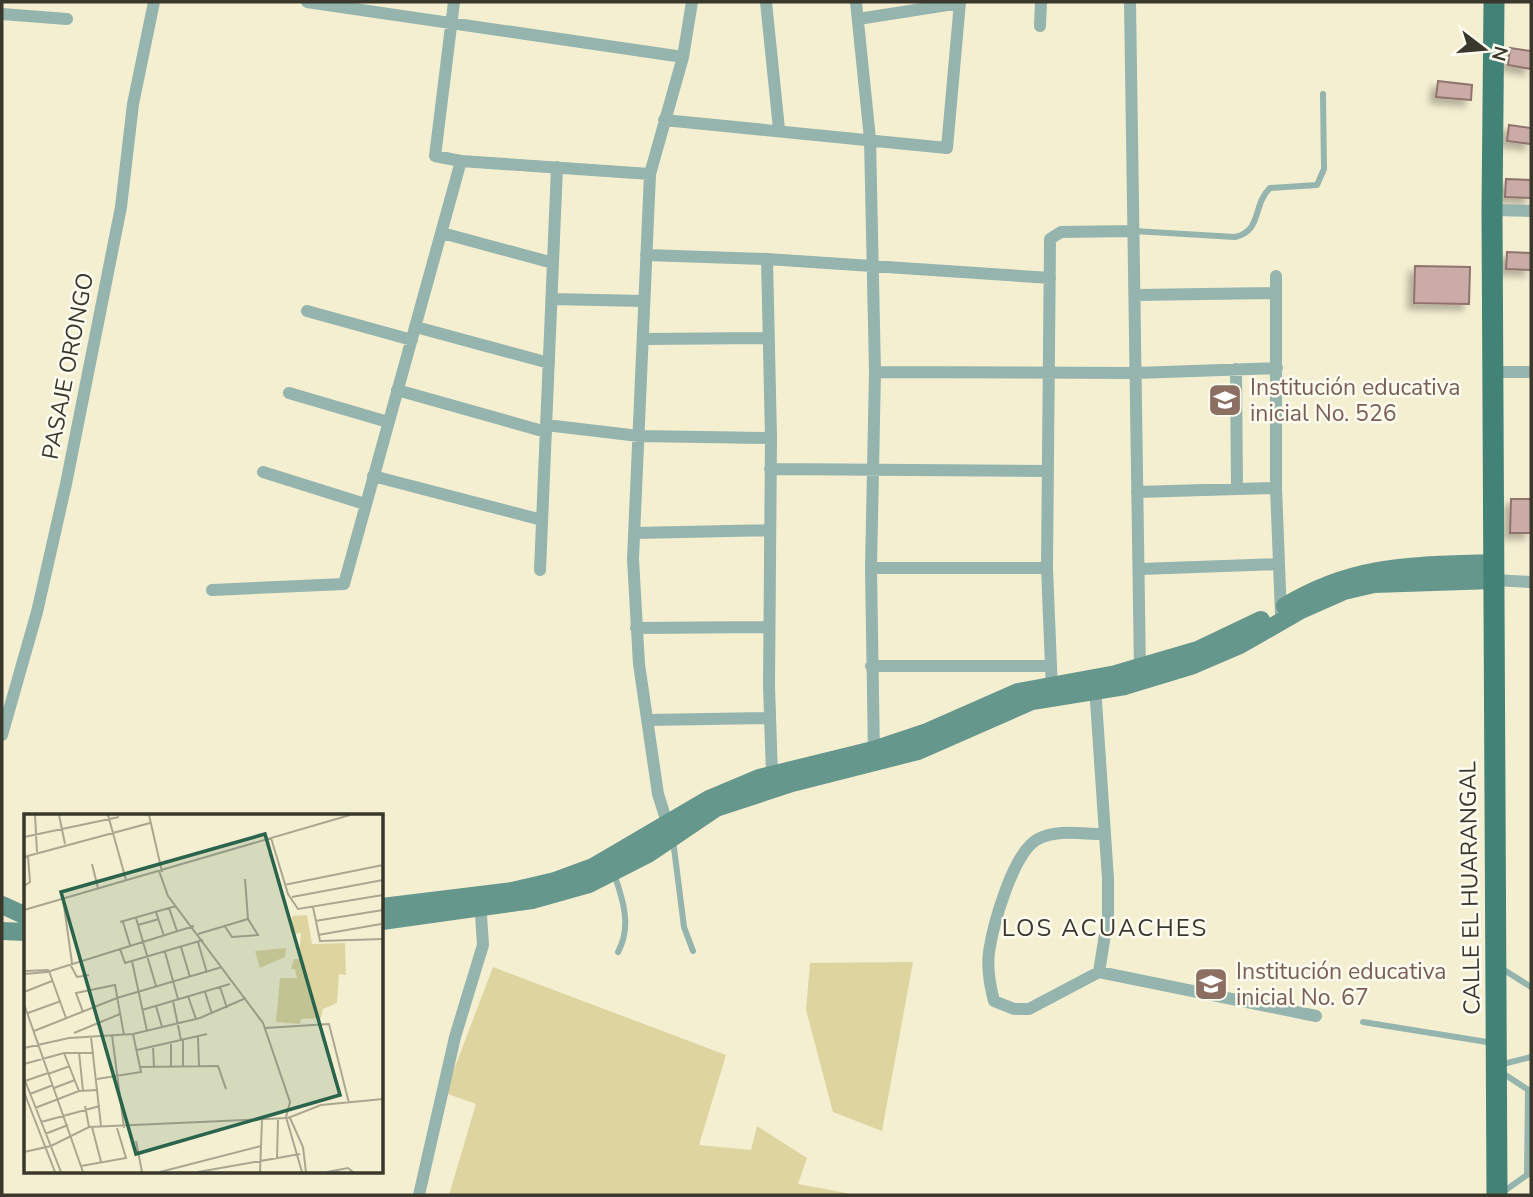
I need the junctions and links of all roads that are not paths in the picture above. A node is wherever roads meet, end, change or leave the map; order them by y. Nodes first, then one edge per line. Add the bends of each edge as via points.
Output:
1 (154, 2) edge
2 (307, 2) edge
3 (454, 2) edge
4 (692, 2) edge
5 (766, 2) edge
6 (856, 2) edge
7 (960, 2) edge
8 (1041, 2) edge
9 (1130, 2) edge
10 (1492, 2) edge
11 (2, 13) edge
12 (67, 19) dead end
13 (858, 19) junction
14 (452, 23) junction
15 (1040, 26) dead end
16 (683, 57) junction
17 (1323, 94) dead end
18 (664, 120) junction
19 (779, 130) junction
20 (870, 139) junction
21 (460, 161) junction
22 (557, 167) junction
23 (650, 174) junction
24 (1492, 210) junction
25 (1531, 211) edge
26 (1134, 231) junction
27 (442, 233) junction
28 (646, 255) junction
29 (768, 258) junction
30 (553, 263) junction
31 (872, 265) junction
32 (1276, 276) dead end
33 (1050, 278) junction
34 (1276, 293) junction
35 (1136, 295) junction
36 (552, 299) junction
37 (645, 301) junction
38 (307, 311) dead end
39 (415, 327) junction
40 (768, 338) junction
41 (643, 339) junction
42 (412, 340) junction
43 (549, 363) junction
44 (1277, 368) junction
45 (1236, 369) junction
46 (875, 372) junction
47 (1493, 372) junction
48 (1531, 372) edge
49 (1049, 373) junction
50 (1136, 373) junction
51 (397, 390) junction
52 (289, 393) dead end
53 (388, 422) junction
54 (546, 428) junction
55 (639, 436) junction
56 (771, 438) junction
57 (872, 469) junction
58 (771, 470) junction
59 (1048, 471) junction
60 (262, 472) dead end
61 (373, 476) junction
62 (1276, 488) junction
63 (1237, 489) junction
64 (1137, 492) junction
65 (365, 504) junction
66 (542, 520) junction
67 (770, 530) junction
68 (634, 533) junction
69 (1279, 564) junction
70 (871, 568) junction
71 (1047, 568) junction
72 (1141, 569) junction
73 (540, 570) dead end
74 (1494, 572) junction
75 (1531, 582) edge
76 (212, 590) dead end
77 (1281, 615) junction
78 (769, 627) junction
79 (636, 628) junction
80 (871, 666) junction
81 (1140, 674) junction
82 (1051, 682) junction
83 (1095, 685) junction
84 (770, 718) junction
85 (648, 720) junction
86 (2, 735) edge
87 (874, 757) junction
88 (772, 775) junction
89 (670, 832) junction
90 (1102, 834) junction
91 (613, 872) junction
92 (481, 902) junction
93 (2, 905) edge
94 (383, 907) edge
95 (24, 915) edge
96 (383, 921) edge
97 (2, 931) edge
98 (24, 932) edge
99 (693, 951) dead end
100 (618, 952) dead end
101 (1496, 965) junction
102 (1099, 972) junction
103 (1531, 987) edge
104 (1316, 1016) dead end
105 (1363, 1022) dead end
106 (1531, 1057) edge
107 (1499, 1060) junction
108 (1530, 1091) edge
109 (1529, 1173) edge
110 (419, 1195) edge
111 (1498, 1195) edge

1 - 86 street, PASAJE ORONGO via 134,104 121,207 66,484 37,612
2 - 14 street
3 - 14 street
4 - 16 street
5 - 19 street
6 - 13 street
7 - 13 street
7 - 20 street via 947,148
8 - 15 street
9 - 26 street
10 - 24 main road, CALLE EL HUARANGAL
11 - 12 street
13 - 20 street
14 - 16 street
14 - 21 street via 435,156
16 - 18 street
17 - 26 lane via 1324,169 1317,185 1270,188 1251,231 1235,237
18 - 19 street
18 - 23 street
19 - 20 street
20 - 31 street
21 - 22 street
21 - 27 street
22 - 23 street
22 - 30 street
23 - 28 street
24 - 25 street
24 - 47 main road, CALLE EL HUARANGAL
26 - 33 street via 1053,235
26 - 35 street
27 - 30 street
27 - 39 street
28 - 29 street
28 - 37 street
29 - 31 street
29 - 40 street
30 - 36 street
31 - 33 street
31 - 46 street
32 - 34 street
33 - 49 street
34 - 35 street
34 - 44 street
35 - 50 street
36 - 37 street
36 - 43 street
37 - 41 street
38 - 42 street
39 - 42 street
39 - 43 street
40 - 41 street
40 - 56 street
41 - 55 street
42 - 51 street
43 - 54 street
44 - 45 street
44 - 62 street
45 - 50 street
45 - 63 street
46 - 49 street
46 - 57 street
47 - 48 street
47 - 74 main road, CALLE EL HUARANGAL
49 - 50 street
49 - 59 street
50 - 64 street
51 - 53 street
51 - 54 street
52 - 53 street
53 - 61 street
54 - 55 street
54 - 66 street
55 - 56 street
55 - 68 street
56 - 58 street
57 - 58 street
57 - 59 street
57 - 70 street
58 - 67 street
59 - 71 street
60 - 65 street
61 - 65 street
61 - 66 street
62 - 63 street
62 - 69 street
63 - 64 street
64 - 72 street
65 - 76 street via 344,584
66 - 73 street
67 - 68 street
67 - 78 street
68 - 79 street
69 - 72 street
69 - 77 street
70 - 71 street
70 - 80 street
71 - 82 street
72 - 81 street
74 - 75 street
74 - 77 street via 1374,584
74 - 101 main road, CALLE EL HUARANGAL
77 - 81 street via 1240,645 1191,666
78 - 79 street
78 - 84 street
79 - 85 street
80 - 82 street
80 - 87 street
81 - 83 street
82 - 83 street
82 - 87 street via 1008,710 918,751
83 - 90 street
84 - 85 street
84 - 88 street
85 - 89 street via 658,794
87 - 88 street
87 - 89 street via 716,808
88 - 89 street via 709,799
89 - 91 street
89 - 92 street via 593,867
89 - 99 lane via 684,927
90 - 102 street via 1108,916
90 - 102 street via 1052,834 1035,841 1006,889 989,953 994,1000 1014,1009 1044,1003
91 - 92 street via 533,900
91 - 100 lane via 626,918 625,939
92 - 94 street
92 - 96 street
92 - 110 street via 483,945 455,1037
93 - 95 street
97 - 98 street
101 - 103 lane
101 - 107 main road, CALLE EL HUARANGAL
102 - 104 street
105 - 107 lane
106 - 107 lane
107 - 108 lane
107 - 111 main road, CALLE EL HUARANGAL
108 - 109 lane
109 - 111 lane

